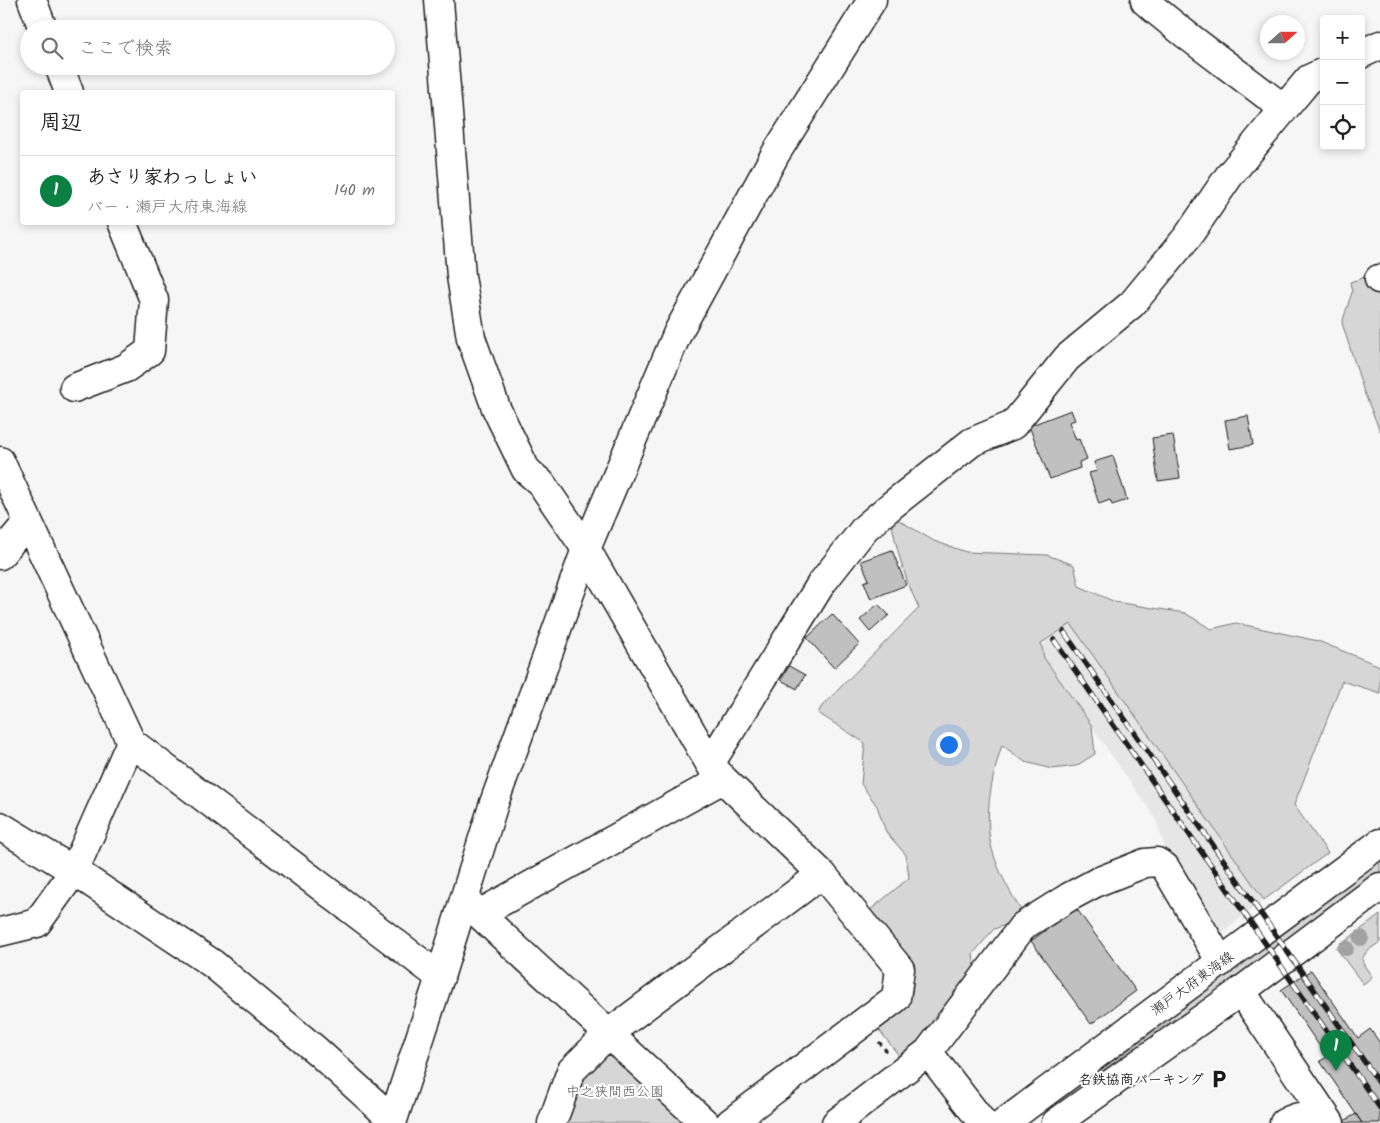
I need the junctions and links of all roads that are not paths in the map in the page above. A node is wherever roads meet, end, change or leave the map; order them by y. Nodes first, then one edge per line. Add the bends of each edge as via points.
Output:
1 (32, 0) edge
2 (439, 0) edge
3 (872, 0) edge
4 (1146, 0) edge
5 (40, 20) edge
6 (1380, 45) edge
7 (1365, 52) edge
8 (1320, 74) edge
9 (62, 75) edge
10 (68, 90) edge
11 (1284, 109) junction
12 (123, 225) edge
13 (74, 388) dead end
14 (0, 461) edge
15 (15, 508) edge
16 (586, 549) junction
17 (0, 555) edge
18 (130, 742) junction
19 (716, 771) junction
20 (0, 826) edge
21 (1380, 843) edge
22 (74, 871) junction
23 (822, 874) junction
24 (1380, 887) edge
25 (472, 906) junction
26 (0, 932) edge
27 (1221, 962) junction
28 (440, 977) junction
29 (1240, 992) junction
30 (608, 1033) junction
31 (928, 1052) junction
32 (392, 1122) edge
33 (552, 1123) edge
34 (705, 1123) edge
35 (730, 1123) edge
36 (836, 1123) edge
37 (983, 1123) edge
38 (1004, 1123) edge
39 (1056, 1123) edge
40 (1284, 1123) edge
41 (1329, 1123) edge

1 - 5 street
2 - 16 street via 461,276 471,338 496,408 526,470 541,484
3 - 16 street via 776,154 678,332
4 - 11 street via 1177,29
6 - 7 street
8 - 11 street via 1309,79
9 - 10 street
11 - 19 street via 1132,304 1067,358 1013,425 972,442 865,528 816,593
12 - 13 street via 154,300 150,351 126,368
14 - 15 street
15 - 17 street
15 - 18 street
16 - 19 street
16 - 25 street via 494,803
18 - 22 street
18 - 28 street
19 - 23 street
19 - 25 street
20 - 22 street
21 - 27 street, 瀬戸大府東海線
22 - 26 street via 37,923
22 - 32 street via 213,964 317,1051
23 - 30 street
23 - 35 street via 900,969 896,998
24 - 29 street
25 - 28 street
25 - 30 street
27 - 31 street via 1165,867 1157,862 1145,863 1097,882 1023,926
27 - 38 street, 瀬戸大府東海線
28 - 32 street
29 - 39 street
29 - 41 street
30 - 33 street via 572,1071
30 - 34 street
31 - 36 street
31 - 37 street
40 - 41 street via 1306,1115

